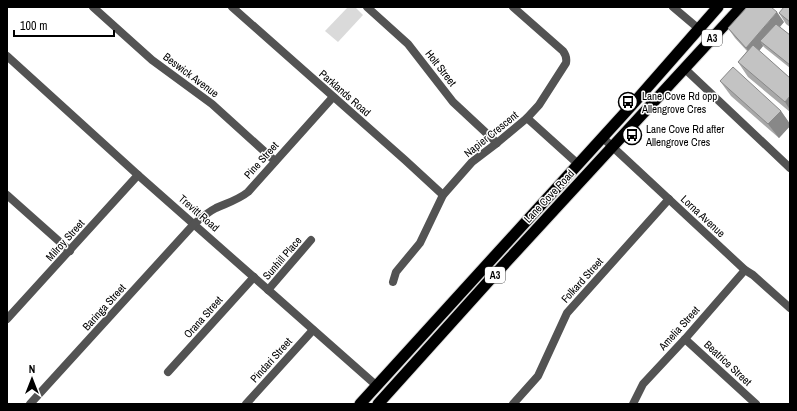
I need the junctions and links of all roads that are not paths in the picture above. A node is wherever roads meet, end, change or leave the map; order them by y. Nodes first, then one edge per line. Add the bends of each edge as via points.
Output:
1 (93, 7) edge
2 (232, 7) edge
3 (367, 7) edge
4 (513, 7) edge
5 (673, 7) edge
6 (718, 7) edge
7 (741, 7) edge
8 (698, 29) junction
9 (7, 56) edge
10 (684, 68) junction
11 (333, 97) junction
12 (527, 118) junction
13 (602, 137) junction
14 (497, 143) junction
15 (613, 147) junction
16 (275, 161) junction
17 (578, 164) junction
18 (790, 168) edge
19 (138, 175) junction
20 (7, 195) edge
21 (443, 195) junction
22 (669, 200) junction
23 (194, 224) junction
24 (311, 240) dead end
25 (70, 251) junction
26 (746, 270) junction
27 (254, 277) junction
28 (393, 282) dead end
29 (268, 290) junction
30 (790, 308) edge
31 (7, 319) edge
32 (313, 330) junction
33 (685, 339) junction
34 (168, 372) dead end
35 (377, 386) junction
36 (30, 404) edge
37 (246, 404) edge
38 (360, 404) edge
39 (378, 404) edge
40 (513, 404) edge
41 (633, 404) edge
42 (756, 404) edge

1 - 16 street, Beswick Avenue via 152,60 212,104
2 - 11 street, Parklands Road
3 - 14 street, Holt Street via 408,44 453,102
4 - 12 street via 566,55 563,68 539,105
5 - 8 street
6 - 8 highway, Lane Cove Road / A3
7 - 10 highway, Lane Cove Road / A3
8 - 13 highway, Lane Cove Road / A3
9 - 19 street, Trevitt Road
10 - 15 highway, Lane Cove Road / A3
10 - 18 street
11 - 16 street, Pine Street
11 - 21 street, Parklands Road
12 - 14 street, Napier Crescent
12 - 17 street, Napier Crescent
13 - 15 street, Lorna Avenue
13 - 17 highway, Lane Cove Road / A3
14 - 21 street, Napier Crescent via 472,162
15 - 22 street, Lorna Avenue
15 - 39 highway, Lane Cove Road / A3
16 - 23 street, Pine Street via 243,196 214,209
17 - 35 highway, Lane Cove Road / A3
19 - 23 street, Trevitt Road
19 - 25 street, Milroy Street
20 - 25 street
21 - 28 street, Napier Crescent via 420,243 396,272
22 - 26 street, Lorna Avenue
22 - 40 street, Folkard Street via 567,313 538,376
23 - 27 street, Trevitt Road
23 - 36 street, Baringa Street
24 - 29 street, Sunhill Place
25 - 31 street, Milroy Street
26 - 30 street, Lorna Avenue
26 - 33 street, Amelia Street
27 - 29 street, Trevitt Road
27 - 34 street, Orana Street
29 - 32 street, Trevitt Road
32 - 35 street, Trevitt Road
32 - 37 street, Pindari Street
33 - 41 street, Amelia Street via 643,384
33 - 42 street, Beatrice Street
35 - 38 highway, Lane Cove Road / A3

